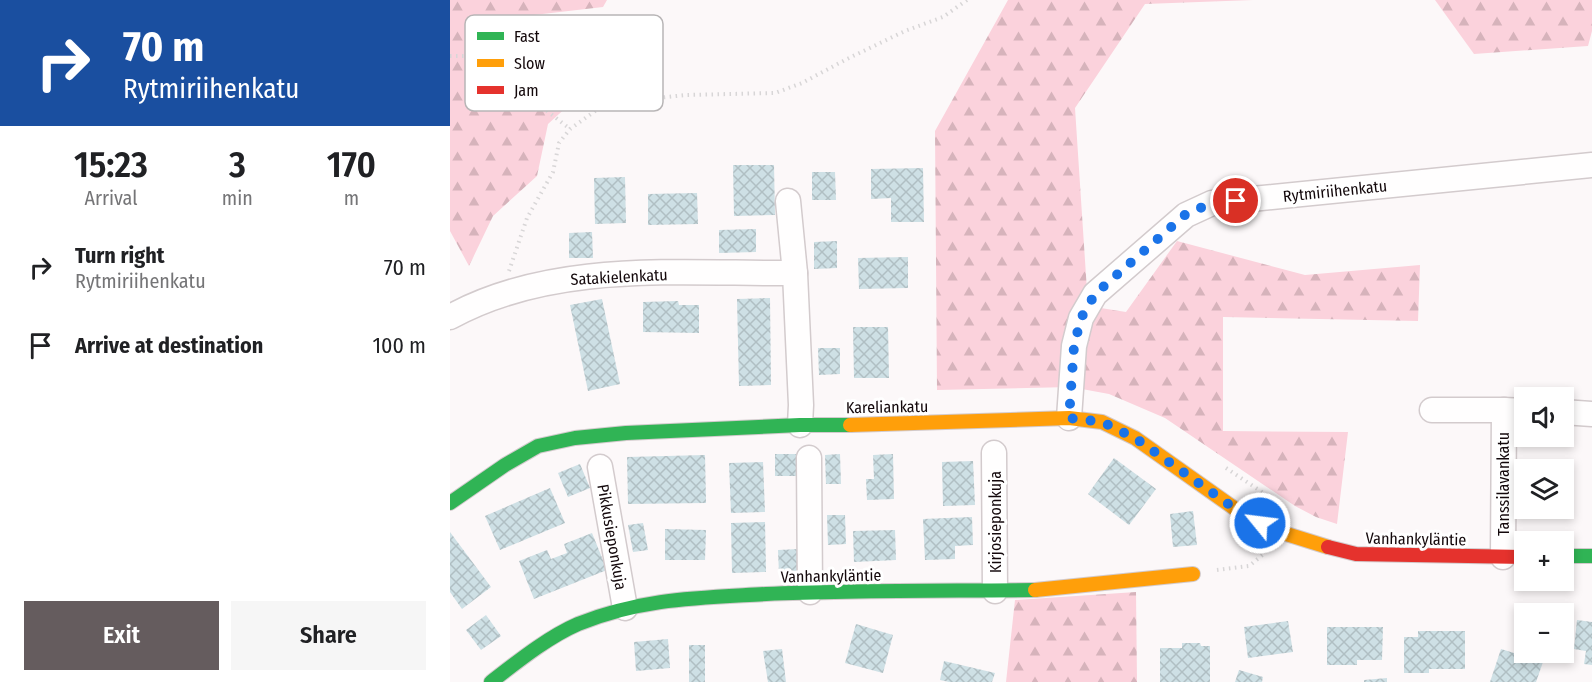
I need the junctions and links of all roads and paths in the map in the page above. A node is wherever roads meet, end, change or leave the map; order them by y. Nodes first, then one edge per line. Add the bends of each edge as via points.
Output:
1 (967, 0) edge
2 (663, 97) edge
3 (547, 111) edge
4 (595, 111) edge
5 (570, 129) junction
6 (1592, 165) edge
7 (788, 201) dead end
8 (795, 273) junction
9 (504, 295) junction
10 (450, 318) edge
11 (1432, 410) dead end
12 (1514, 411) edge
13 (1574, 413) edge
14 (1592, 414) edge
15 (1069, 418) junction
16 (800, 425) junction
17 (994, 453) dead end
18 (809, 458) dead end
19 (600, 467) dead end
20 (450, 503) edge
21 (1280, 532) junction
22 (1310, 542) joint
23 (1574, 556) edge
24 (1592, 556) edge
25 (1514, 557) edge
26 (1192, 574) joint
27 (995, 591) junction
28 (810, 592) junction
29 (625, 608) junction
30 (491, 682) edge

1 - 2 path via 943,17 775,93
3 - 5 path
4 - 5 path
5 - 9 path via 559,143 553,172 527,218
6 - 15 street, Rytmiriihenkatu via 1212,203 1186,214 1095,294 1081,318 1074,346
7 - 8 street
8 - 9 street, Satakielenkatu via 624,274 565,279
8 - 16 street
9 - 10 street, Satakielenkatu
11 - 12 street, Tanssilavankatu
12 - 25 street, Tanssilavankatu via 1502,442
13 - 14 street
15 - 16 street, Kareliankatu
15 - 21 street, Kareliankatu via 1102,422 1135,438 1241,513
16 - 20 street, Kareliankatu via 626,433 538,446
17 - 27 street, Kirjosieponkuja
18 - 28 street
19 - 29 street, Pikkusieponkuja
21 - 22 street, Kareliankatu
21 - 26 path via 1266,552 1249,566
22 - 25 street, Vanhankyläntie via 1356,554
23 - 24 street
26 - 27 street, Vanhankyläntie via 1047,590
27 - 28 street, Vanhankyläntie
28 - 29 street, Vanhankyläntie via 673,599
29 - 30 street, Vanhankyläntie via 576,625

